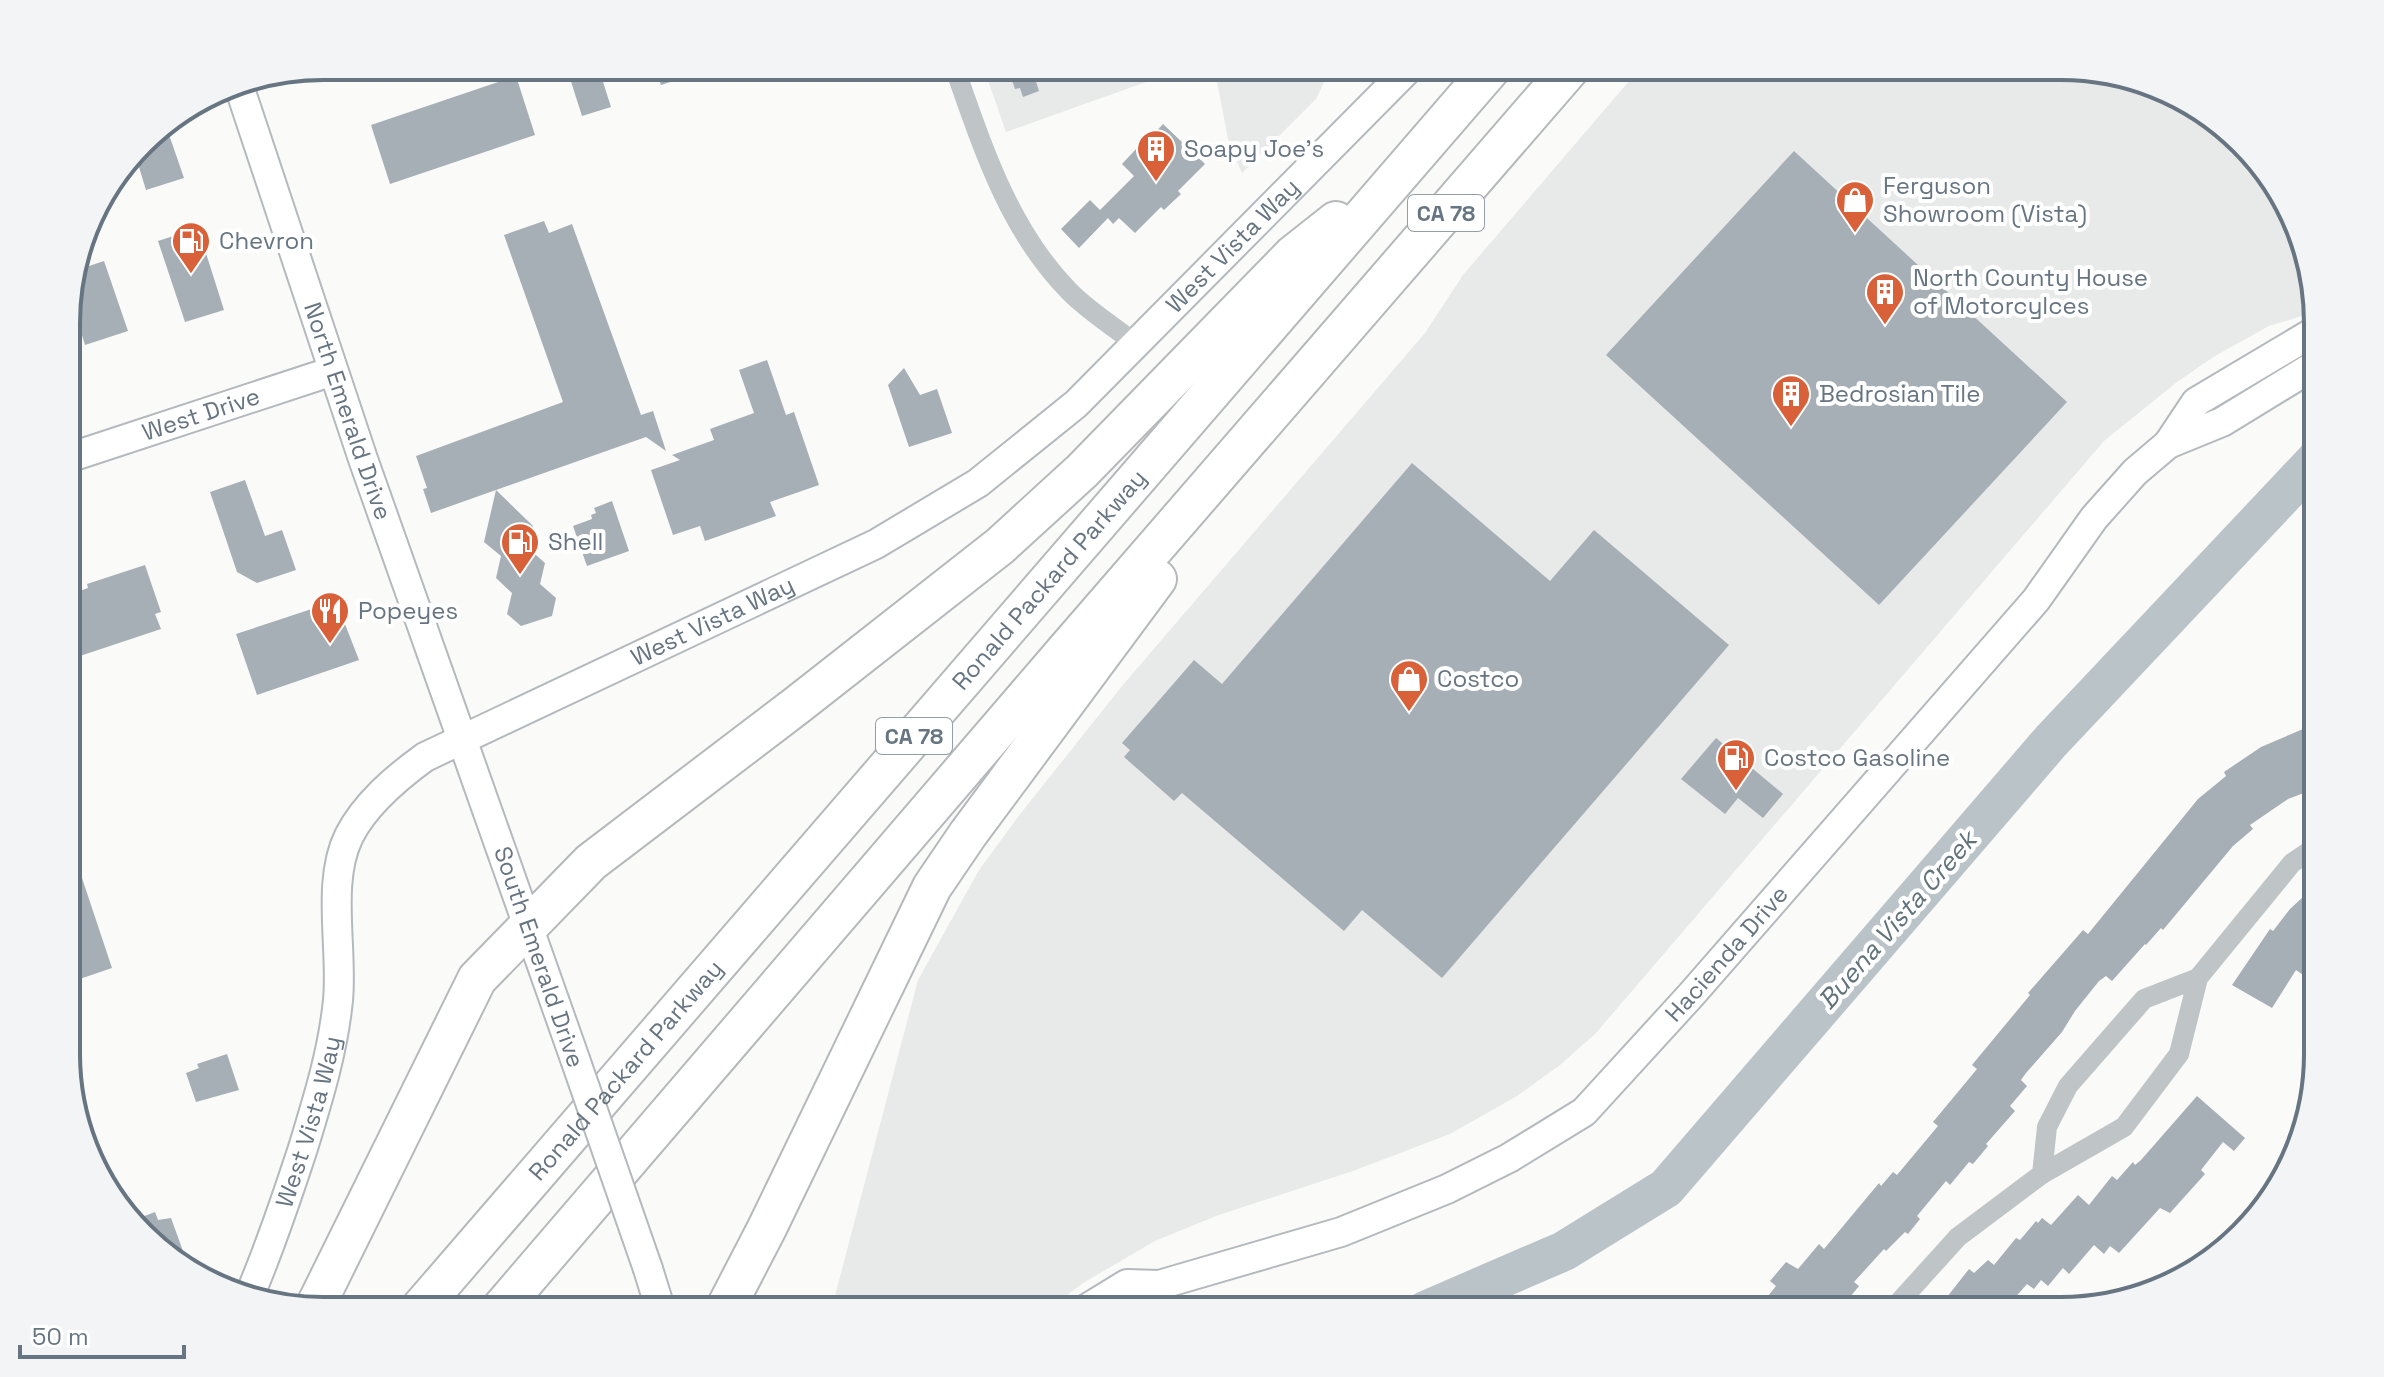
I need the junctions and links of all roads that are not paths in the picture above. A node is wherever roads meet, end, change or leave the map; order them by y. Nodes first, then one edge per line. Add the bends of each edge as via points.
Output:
1 (959, 80) edge
2 (1397, 80) edge
3 (1481, 80) edge
4 (1560, 80) edge
5 (242, 94) edge
6 (1410, 162) junction
7 (2303, 338) edge
8 (1137, 345) junction
9 (1319, 359) junction
10 (333, 371) junction
11 (2303, 372) edge
12 (2168, 444) junction
13 (80, 454) edge
14 (463, 739) junction
15 (2303, 856) edge
16 (528, 928) junction
17 (2198, 978) junction
18 (2042, 1174) junction
19 (1159, 1285) junction
20 (253, 1287) edge
21 (1904, 1296) edge
22 (320, 1297) edge
23 (430, 1297) edge
24 (511, 1297) edge
25 (657, 1297) edge
26 (731, 1297) edge
27 (1107, 1297) edge
28 (1155, 1297) edge

1 - 8 street via 990,168 1032,246 1070,292
2 - 8 main road, West Vista Way
3 - 6 highway, Ronald Packard Parkway / CA 78
4 - 9 highway, CA 78
5 - 10 main road, North Emerald Drive
6 - 16 highway via 1293,255 1082,471 1000,546 591,862
6 - 23 highway, Ronald Packard Parkway / CA 78
7 - 12 main road, Hacienda Drive via 2196,402
8 - 14 main road, West Vista Way via 1076,404 978,483 876,544
9 - 24 highway, CA 78
9 - 26 highway via 932,887
10 - 13 main road, West Drive
10 - 14 main road, North Emerald Drive
11 - 12 main road, Hacienda Drive via 2222,422
12 - 19 main road, Hacienda Drive via 2094,518 2036,600 1584,1112 1447,1189 1336,1233
14 - 16 main road, South Emerald Drive
14 - 20 main road, West Vista Way via 395,779 349,836 339,871 338,999 324,1080 275,1236
15 - 17 street
16 - 22 highway via 477,979
16 - 25 main road, South Emerald Drive, bridge
17 - 18 street via 2179,1054 2124,1127
17 - 18 street via 2144,999 2068,1086 2047,1127
18 - 21 street via 1958,1237
19 - 27 main road, Hacienda Drive via 1127,1284
19 - 28 main road

